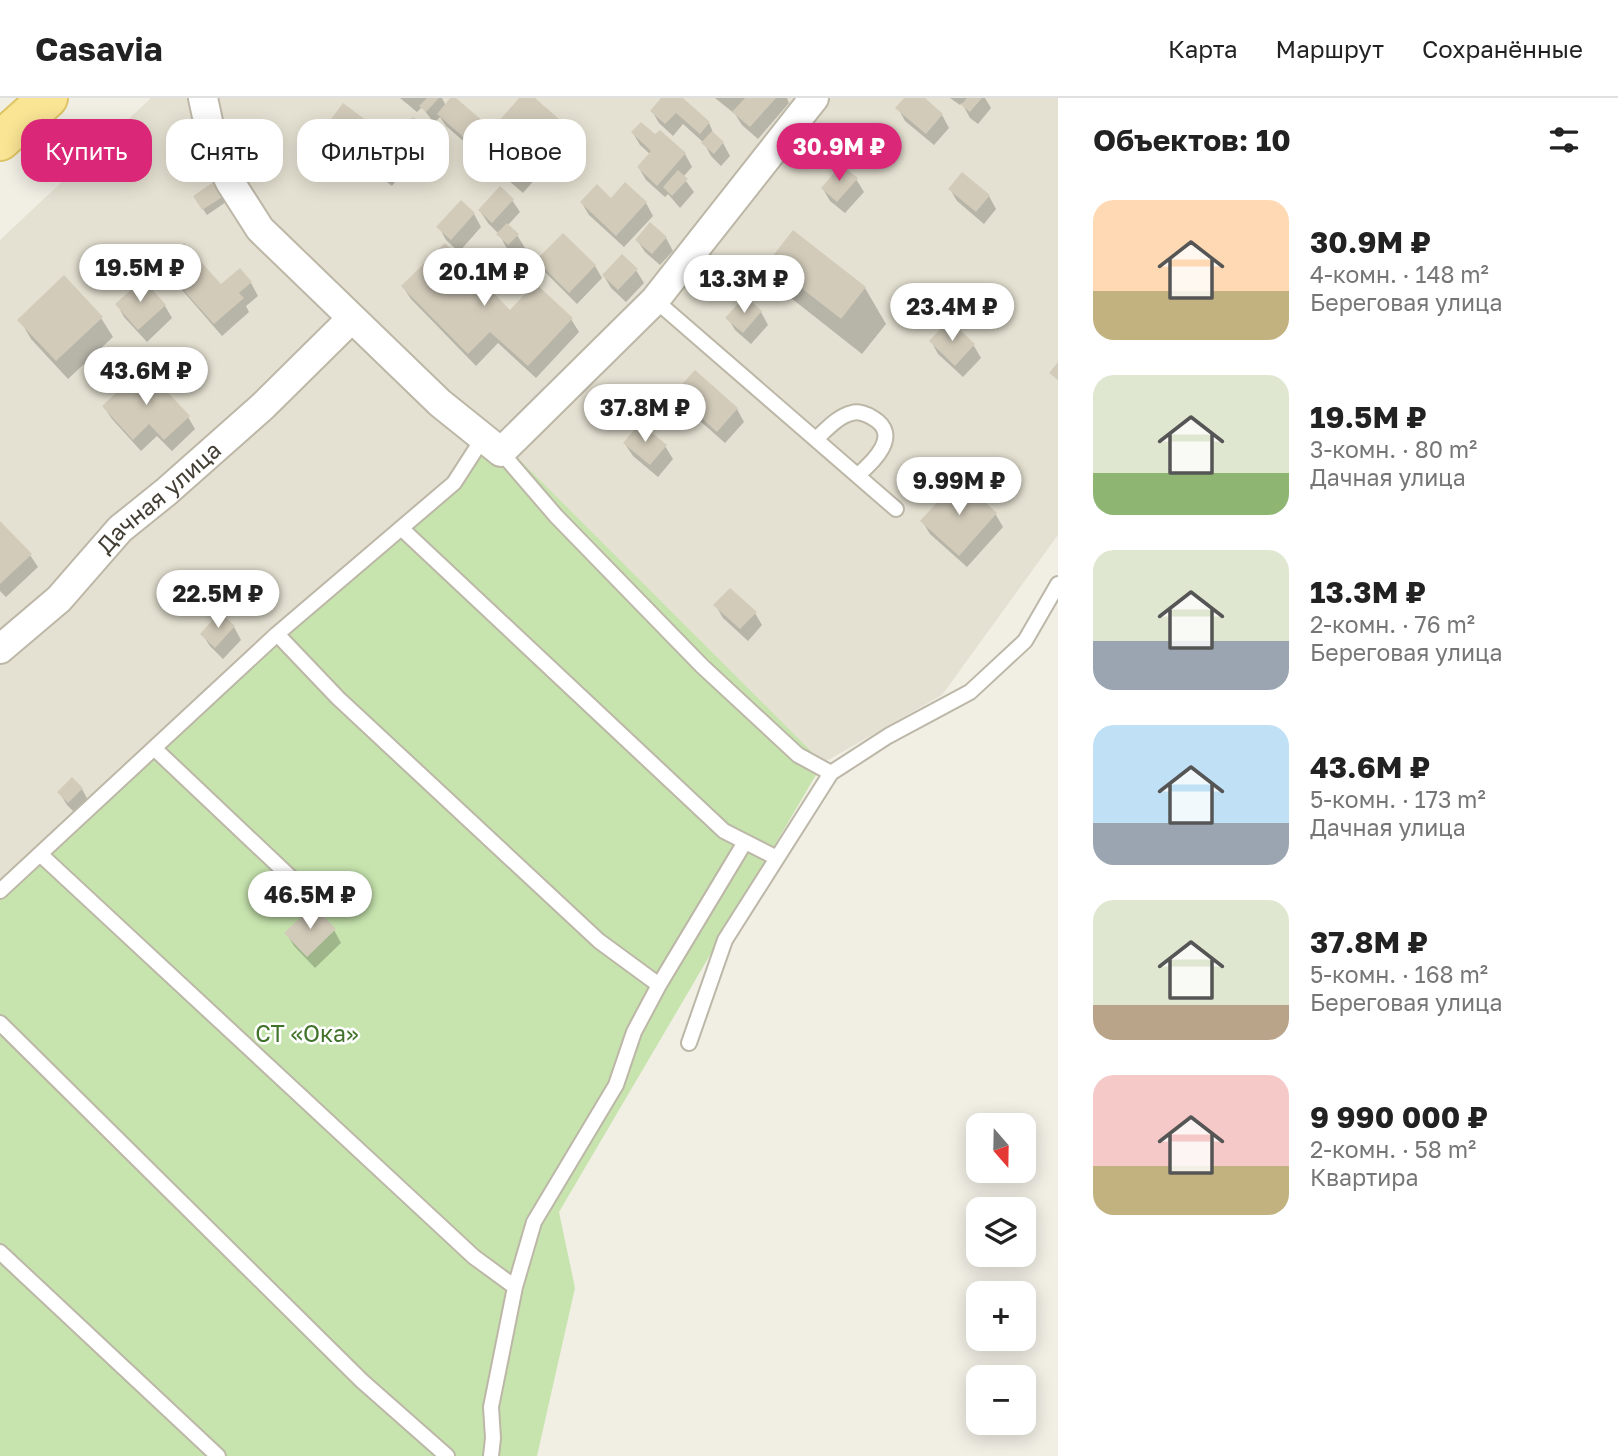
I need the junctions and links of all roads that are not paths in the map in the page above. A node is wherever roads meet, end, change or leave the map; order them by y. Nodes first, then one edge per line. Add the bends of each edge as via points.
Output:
1 (48, 98) edge
2 (204, 98) edge
3 (814, 98) edge
4 (0, 141) edge
5 (655, 300) junction
6 (351, 319) junction
7 (816, 439) junction
8 (492, 445) junction
9 (858, 475) junction
10 (896, 509) dead end
11 (401, 528) junction
12 (1058, 584) edge
13 (276, 634) junction
14 (0, 649) edge
15 (155, 749) junction
16 (831, 773) junction
17 (745, 842) junction
18 (40, 855) junction
19 (777, 858) junction
20 (0, 891) edge
21 (321, 906) dead end
22 (659, 985) junction
23 (0, 1023) edge
24 (689, 1043) dead end
25 (0, 1252) edge
26 (515, 1287) junction
27 (218, 1456) edge
28 (447, 1456) edge
29 (491, 1456) edge

1 - 4 main road
2 - 6 street via 214,149 260,229
3 - 5 street
5 - 7 lane
5 - 8 street
6 - 8 street
6 - 14 street, Дачная улица via 262,407 120,529 59,599
7 - 9 lane
7 - 9 lane via 852,412 877,420 885,442 878,457
8 - 11 lane
8 - 16 lane via 702,666 797,755
9 - 10 lane
11 - 13 lane
11 - 17 lane via 724,831
12 - 16 lane via 1025,641 970,692
13 - 15 lane
13 - 22 lane via 338,698 599,941
15 - 18 lane
15 - 21 lane
16 - 19 lane
17 - 19 lane
17 - 22 lane
18 - 20 lane
18 - 26 lane via 474,1257
19 - 24 lane via 725,940
22 - 26 lane via 634,1032 616,1085 534,1222
23 - 28 lane via 353,1371
25 - 27 lane
26 - 29 lane via 491,1407

